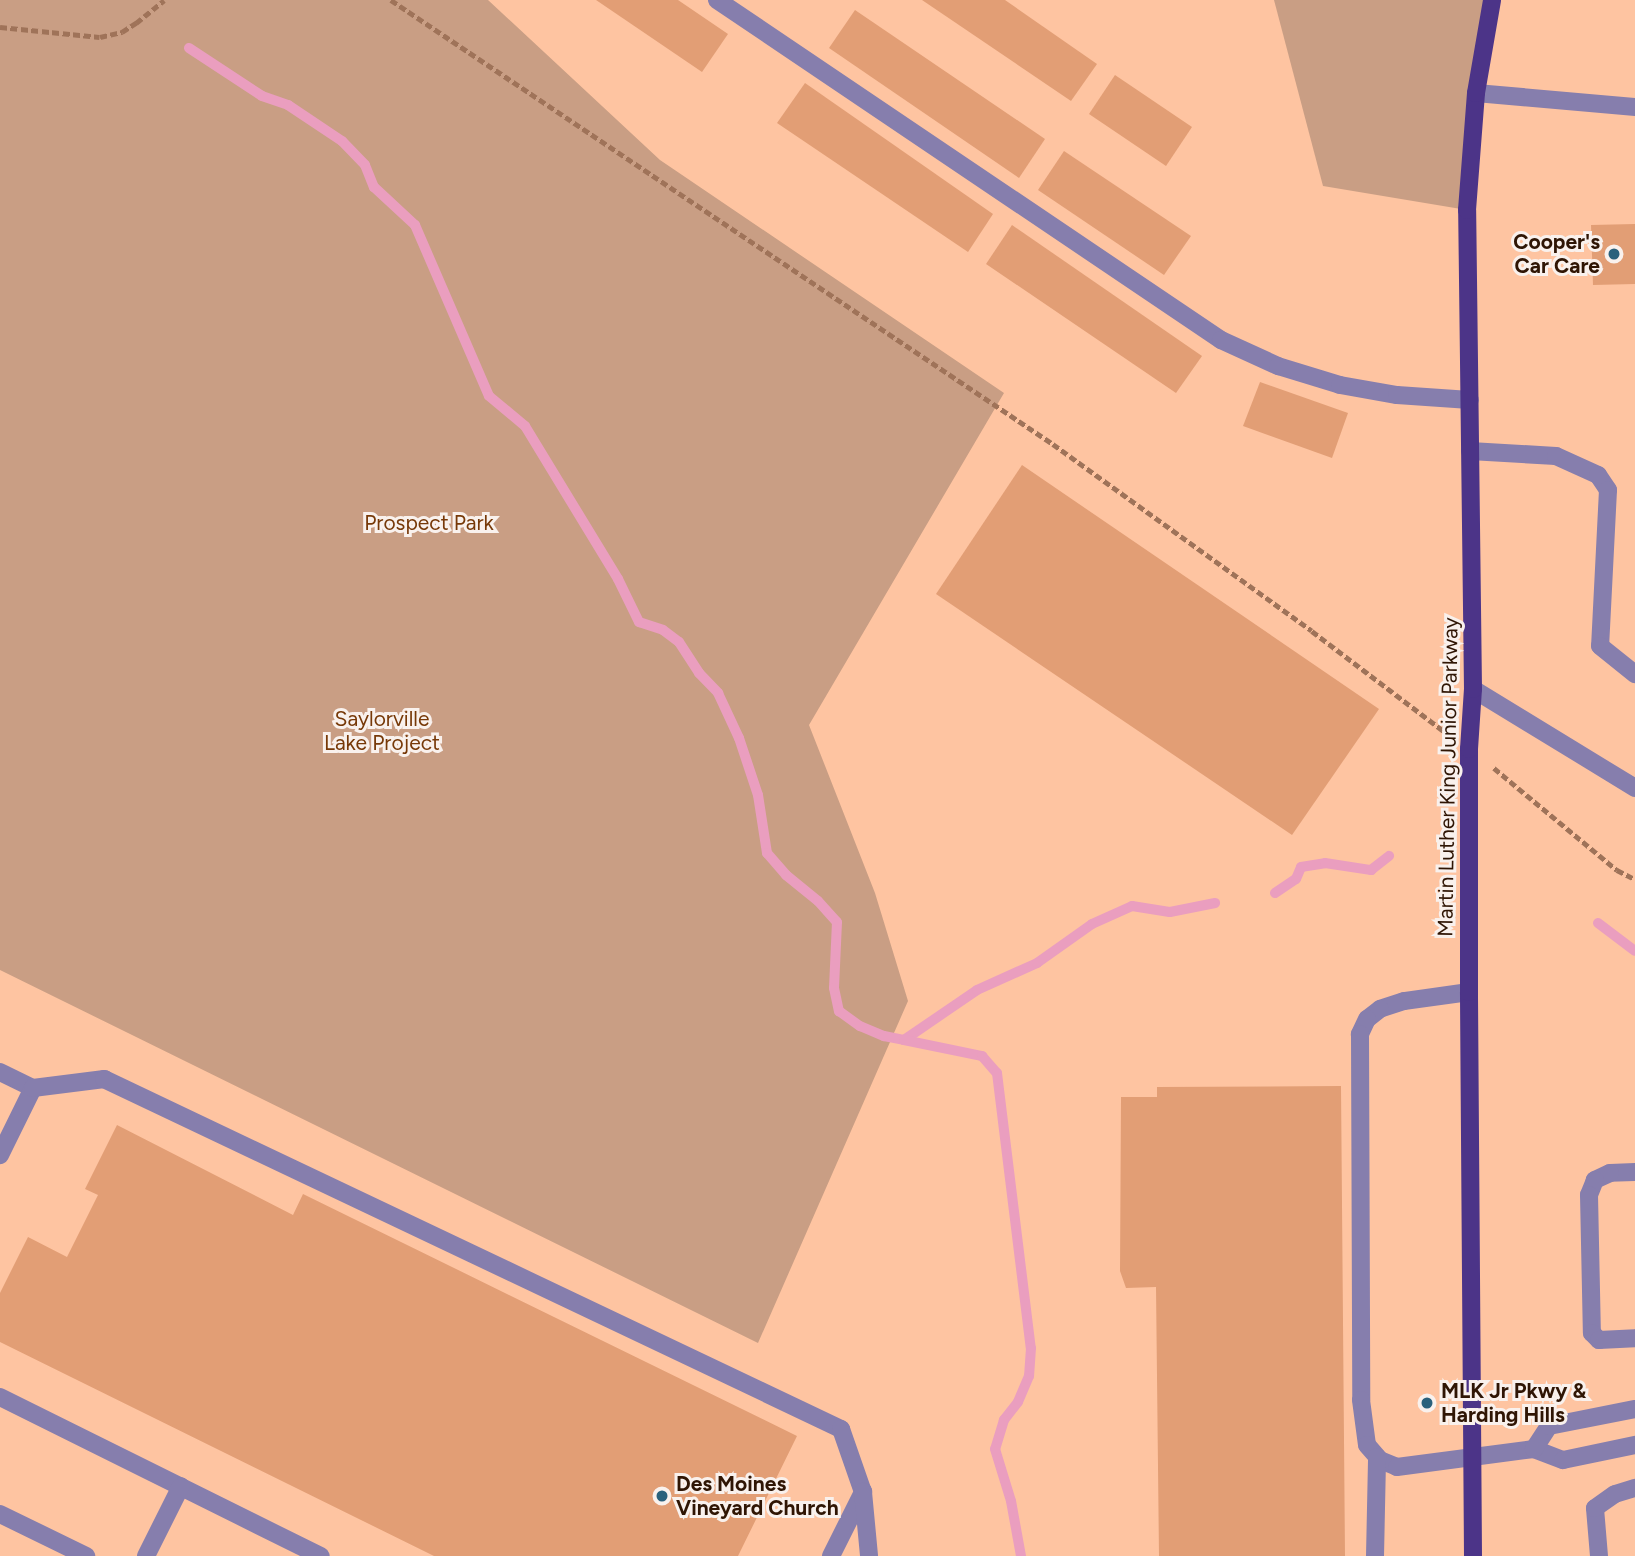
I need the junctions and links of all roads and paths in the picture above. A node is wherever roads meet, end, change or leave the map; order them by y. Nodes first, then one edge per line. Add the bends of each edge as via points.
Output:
1 (164, 0) edge
2 (391, 0) edge
3 (717, 0) edge
4 (1492, 0) edge
5 (0, 27) edge
6 (1476, 93) junction
7 (1635, 107) edge
8 (1470, 400) junction
9 (1471, 451) junction
10 (1635, 674) edge
11 (1473, 688) junction
12 (1469, 749) junction
13 (1635, 789) edge
14 (1635, 879) edge
15 (1469, 992) junction
16 (0, 1072) edge
17 (33, 1088) junction
18 (0, 1155) edge
19 (1635, 1172) edge
20 (1635, 1338) edge
21 (0, 1398) edge
22 (1635, 1409) edge
23 (1635, 1445) edge
24 (1534, 1449) junction
25 (1377, 1457) junction
26 (1472, 1457) junction
27 (181, 1486) junction
28 (1635, 1488) edge
29 (863, 1492) junction
30 (0, 1514) edge
31 (86, 1556) edge
32 (146, 1556) edge
33 (321, 1556) edge
34 (831, 1556) edge
35 (869, 1556) edge
36 (1375, 1556) edge
37 (1473, 1556) edge
38 (1599, 1556) edge

1 - 5 path via 121,32 100,37
2 - 12 path via 1053,444
3 - 8 street via 1221,340 1278,366 1340,384 1396,395
4 - 6 main road, Martin Luther King Junior Parkway
6 - 7 street
6 - 8 main road, Martin Luther King Junior Parkway via 1467,210
8 - 9 main road, Martin Luther King Junior Parkway
9 - 10 street via 1556,456 1598,475 1608,490 1600,646
9 - 11 main road, Martin Luther King Junior Parkway
11 - 12 main road, Martin Luther King Junior Parkway
11 - 13 street
12 - 14 path via 1617,870
12 - 15 main road, Martin Luther King Junior Parkway
15 - 25 street via 1380,1009 1367,1019 1360,1034 1361,1401 1367,1445
15 - 26 main road, Martin Luther King Junior Parkway
16 - 17 street
17 - 18 street
17 - 29 street via 104,1079 841,1429
19 - 20 street via 1610,1173 1595,1180 1589,1195 1592,1333 1599,1340
21 - 27 street
22 - 24 street via 1549,1426
23 - 24 street via 1563,1460
24 - 26 street
25 - 26 street via 1397,1467
25 - 36 street
26 - 37 main road, Martin Luther King Junior Parkway
27 - 32 street
27 - 33 street
28 - 38 street via 1615,1494 1595,1508
29 - 34 street
29 - 35 street
30 - 31 street

